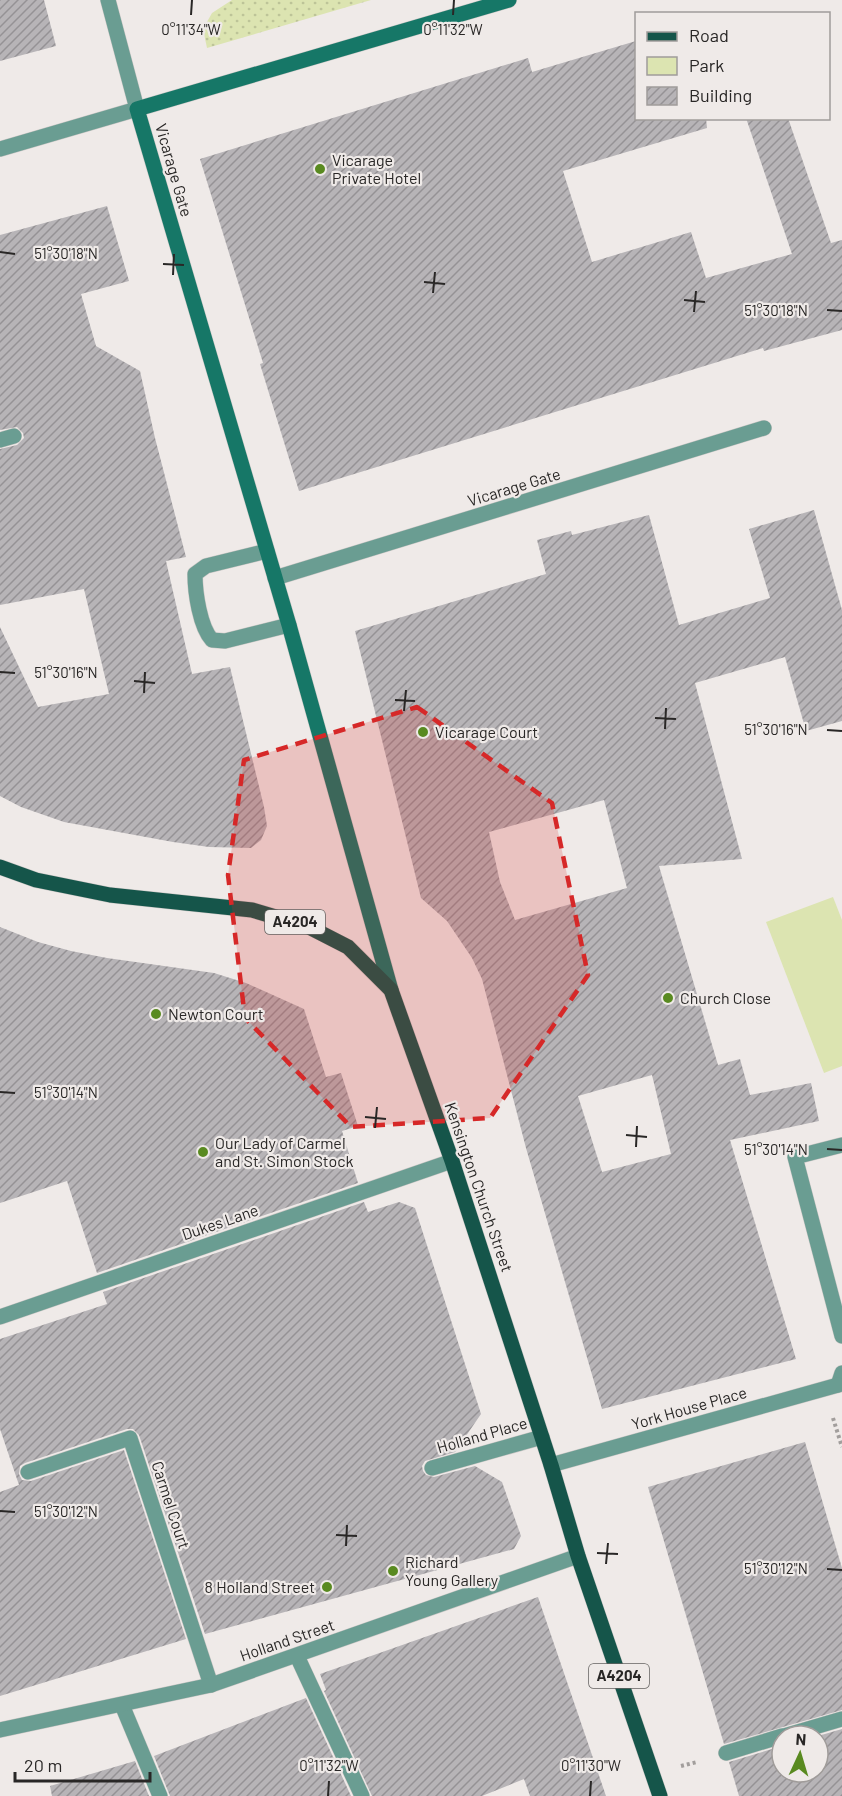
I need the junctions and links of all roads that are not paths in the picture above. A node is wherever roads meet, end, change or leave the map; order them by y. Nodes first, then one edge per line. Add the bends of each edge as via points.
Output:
1 (108, 0) edge
2 (509, 0) edge
3 (137, 109) junction
4 (0, 149) edge
5 (764, 428) dead end
6 (267, 551) junction
7 (275, 578) junction
8 (289, 625) junction
9 (0, 867) edge
10 (392, 990) junction
11 (842, 1144) edge
12 (452, 1161) junction
13 (0, 1317) edge
14 (842, 1336) edge
15 (840, 1379) edge
16 (542, 1437) junction
17 (551, 1465) junction
18 (432, 1468) dead end
19 (28, 1472) dead end
20 (578, 1556) junction
21 (297, 1656) junction
22 (211, 1685) junction
23 (122, 1705) junction
24 (842, 1719) edge
25 (825, 1724) edge
26 (0, 1730) edge
27 (770, 1740) edge
28 (726, 1753) road end
29 (160, 1796) edge
30 (362, 1796) edge
31 (660, 1796) edge

1 - 3 street
2 - 3 main road, Vicarage Gate
3 - 4 street
3 - 6 main road, Vicarage Gate
5 - 7 street, Vicarage Gate
6 - 7 main road, Vicarage Gate
6 - 8 street via 206,566 195,574 206,634 212,640 225,641
7 - 8 main road, Vicarage Gate
8 - 10 main road, Vicarage Gate
9 - 10 main road, Kensington Church Street / A4204 via 110,895 252,910 309,927 348,947
10 - 12 main road, Kensington Church Street / A4204
11 - 14 street via 795,1157
12 - 13 street, Dukes Lane
12 - 16 main road, Kensington Church Street / A4204
15 - 17 street, York House Place
16 - 17 main road, Kensington Church Street / A4204
16 - 18 street, Holland Place
17 - 20 main road, Kensington Church Street / A4204
19 - 22 street, Carmel Court via 130,1438
20 - 21 street, Holland Street
20 - 31 main road, Kensington Church Street / A4204
21 - 22 street, Holland Street
21 - 30 street
22 - 23 street, Holland Street
23 - 26 street, Holland Street
23 - 29 street
24 - 25 street
27 - 28 street

